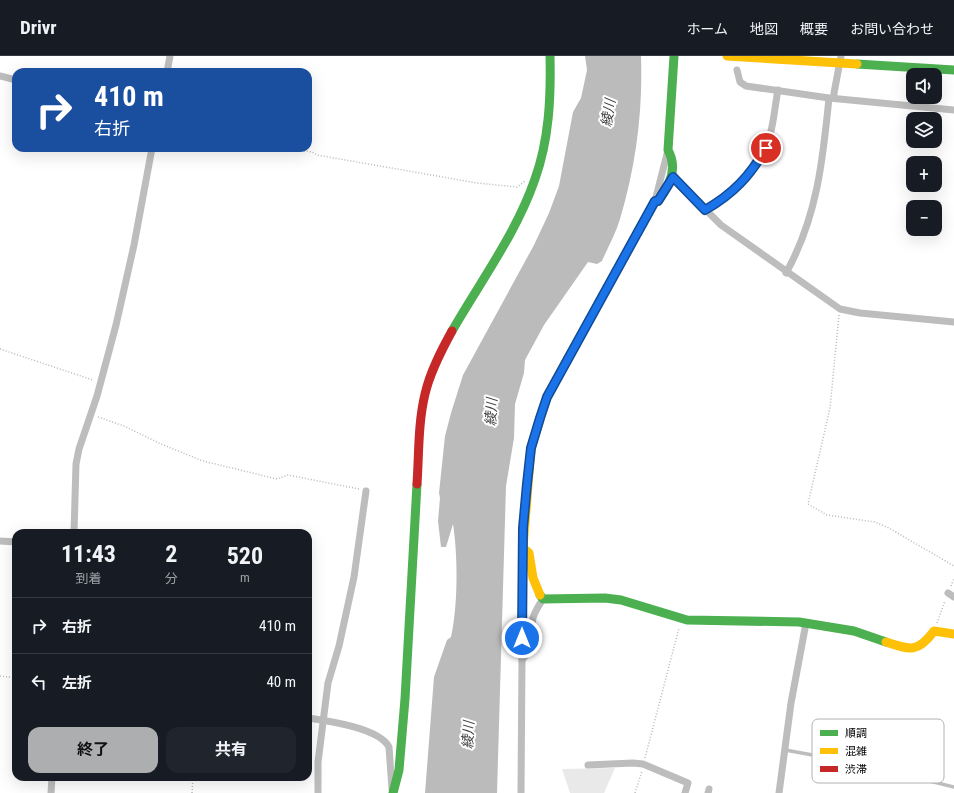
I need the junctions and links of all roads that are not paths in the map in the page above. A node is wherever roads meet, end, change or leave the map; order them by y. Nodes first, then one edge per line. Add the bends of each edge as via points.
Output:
1 (170, 56) edge
2 (550, 56) edge
3 (674, 56) edge
4 (727, 56) edge
5 (841, 59) edge
6 (168, 68) edge
7 (737, 70) dead end
8 (954, 70) edge
9 (0, 76) edge
10 (12, 79) edge
11 (778, 90) junction
12 (832, 98) junction
13 (954, 110) edge
14 (668, 150) junction
15 (151, 152) edge
16 (673, 177) junction
17 (655, 201) junction
18 (705, 210) junction
19 (786, 273) junction
20 (954, 322) edge
21 (366, 491) road end
22 (74, 529) edge
23 (0, 541) edge
24 (12, 542) edge
25 (523, 548) junction
26 (543, 599) junction
27 (806, 623) junction
28 (954, 634) edge
29 (522, 660) junction
30 (312, 719) edge
31 (324, 721) junction
32 (785, 750) junction
33 (812, 755) edge
34 (588, 765) dead end
35 (52, 781) edge
36 (938, 783) edge
37 (954, 787) edge
38 (50, 793) edge
39 (318, 793) edge
40 (393, 793) edge
41 (521, 793) edge
42 (685, 793) edge
43 (779, 793) edge

1 - 6 street
2 - 40 street via 549,121 541,161 529,195 515,226 435,363 423,403 405,699 399,770
3 - 14 street
4 - 5 street
5 - 8 street
5 - 12 street
7 - 11 street via 740,82 746,86
9 - 10 street
11 - 12 street
11 - 18 street via 770,135 757,163 726,198
12 - 13 street
12 - 19 street via 816,196 798,251
14 - 16 street via 671,153
14 - 17 street
15 - 22 street via 124,289 100,383 79,449 76,464
16 - 17 street via 662,196
16 - 18 street
17 - 25 street via 547,397 531,448
18 - 19 street via 721,225
19 - 20 street via 840,309
21 - 31 street via 354,577 328,683
23 - 24 street
25 - 26 street via 530,554 532,575 537,592
25 - 29 street
26 - 27 street via 605,598 621,600 681,618
26 - 29 street via 533,618 528,653
27 - 28 street via 854,631 911,648 917,648 925,643 934,631
27 - 32 street
29 - 41 street
30 - 31 street
31 - 39 street via 318,762
31 - 40 street via 378,736 386,743 389,747
32 - 33 lane
32 - 43 street
34 - 42 street via 643,764 688,783
35 - 38 street
36 - 37 lane

